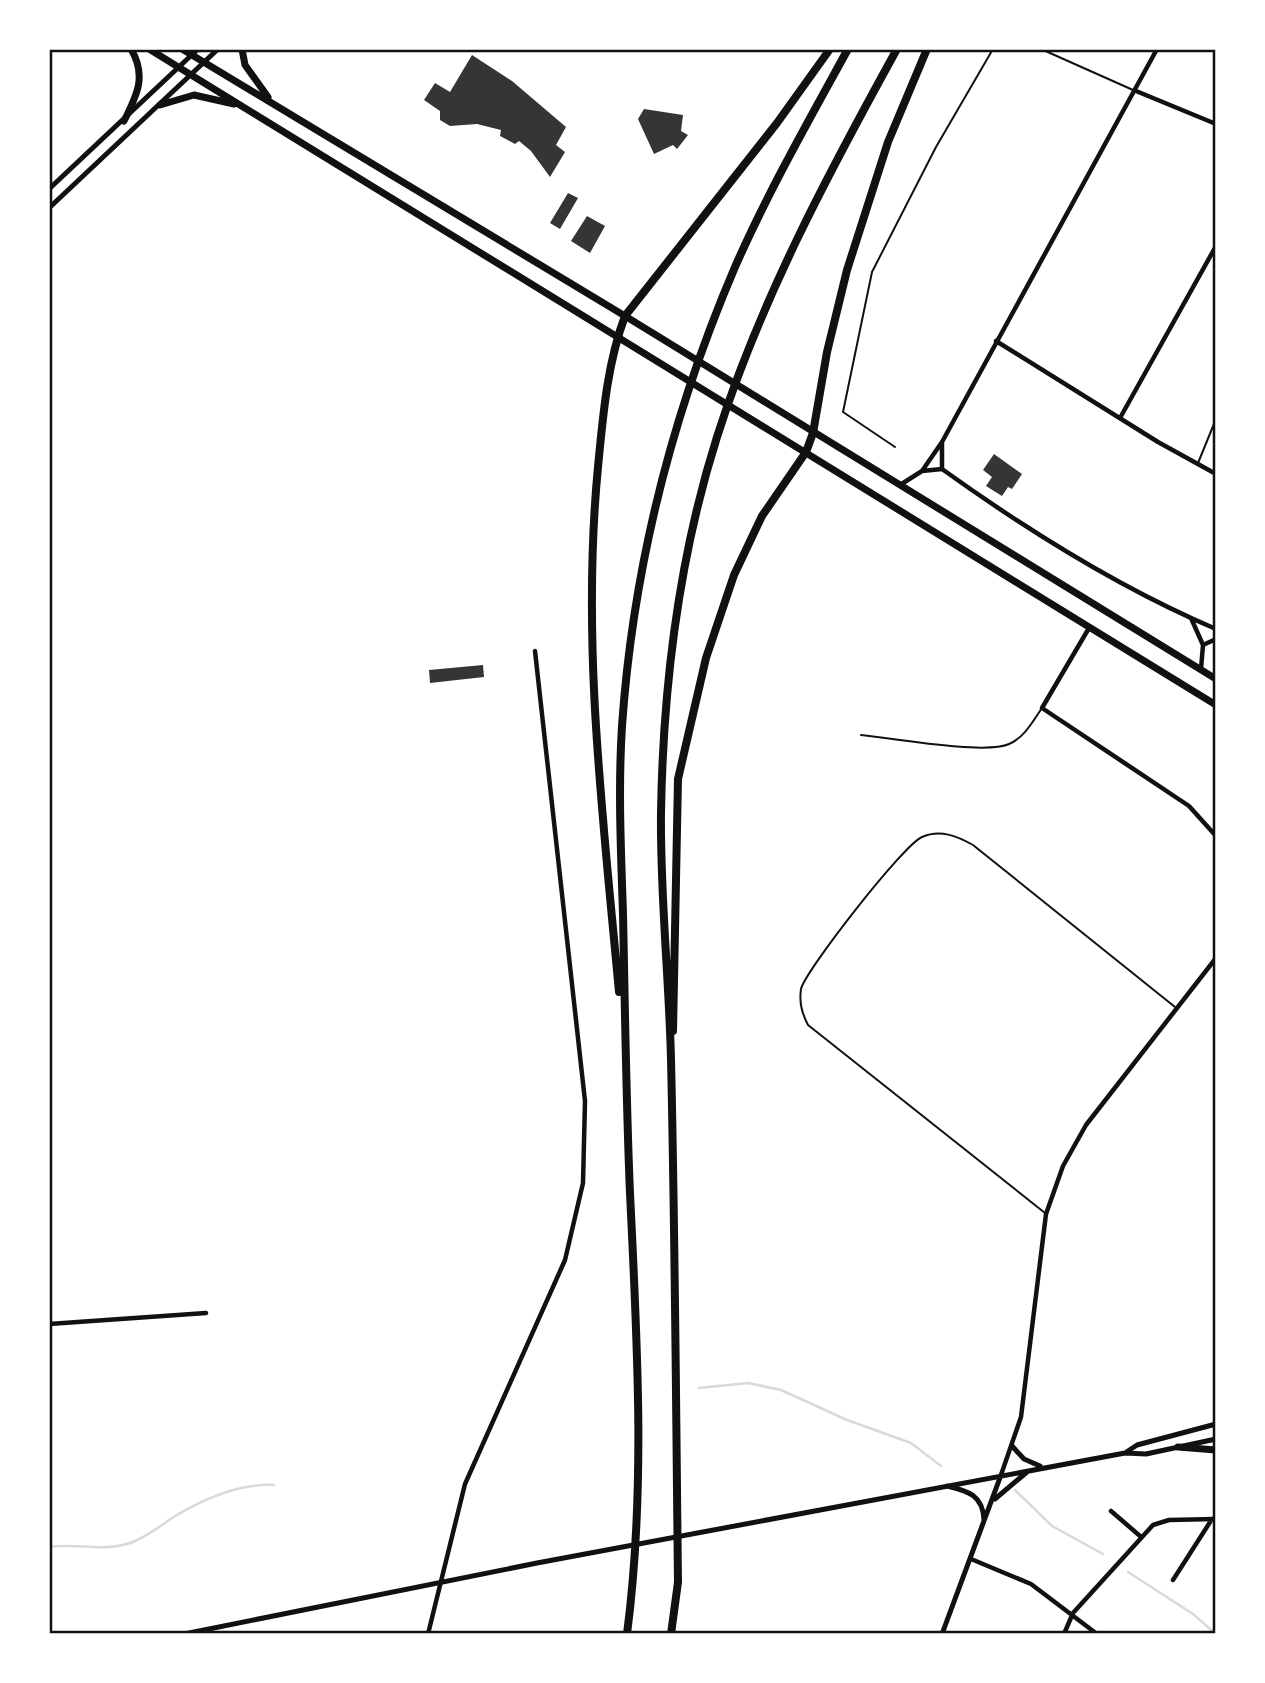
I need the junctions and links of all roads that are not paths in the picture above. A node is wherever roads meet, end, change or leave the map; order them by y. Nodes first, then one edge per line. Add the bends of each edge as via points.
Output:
1 (131, 49) edge
2 (149, 49) edge
3 (182, 49) edge
4 (198, 49) edge
5 (218, 49) edge
6 (242, 49) edge
7 (830, 49) edge
8 (848, 49) edge
9 (897, 49) edge
10 (928, 49) edge
11 (993, 49) edge
12 (1041, 49) edge
13 (1157, 49) edge
14 (191, 55) junction
15 (204, 62) junction
16 (179, 67) junction
17 (191, 75) junction
18 (1136, 91) junction
19 (272, 102) junction
20 (160, 105) junction
21 (241, 106) junction
22 (124, 121) junction
23 (1216, 124) edge
24 (49, 188) edge
25 (49, 208) edge
26 (1216, 246) edge
27 (625, 316) junction
28 (617, 337) junction
29 (996, 341) junction
30 (1120, 418) junction
31 (1216, 419) edge
32 (813, 433) junction
33 (942, 442) junction
34 (895, 447) dead end
35 (806, 452) junction
36 (1198, 465) junction
37 (942, 469) junction
38 (922, 471) junction
39 (1216, 474) edge
40 (900, 485) junction
41 (1191, 618) junction
42 (1089, 628) junction
43 (1216, 629) edge
44 (1216, 639) edge
45 (1203, 645) junction
46 (534, 651) dead end
47 (1200, 670) junction
48 (1216, 679) edge
49 (1187, 688) junction
50 (1216, 705) edge
51 (1042, 708) junction
52 (1216, 710) edge
53 (861, 735) dead end
54 (1216, 836) edge
55 (1216, 958) edge
56 (1176, 1008) junction
57 (623, 1037) junction
58 (671, 1044) junction
59 (1046, 1213) junction
60 (206, 1313) dead end
61 (49, 1324) edge
62 (1216, 1424) edge
63 (1216, 1439) edge
64 (1012, 1446) junction
65 (1178, 1447) junction
66 (1216, 1450) edge
67 (1125, 1453) junction
68 (1042, 1468) junction
69 (1030, 1470) junction
70 (1001, 1475) junction
71 (944, 1485) junction
72 (992, 1503) junction
73 (1111, 1511) dead end
74 (1214, 1519) edge
75 (984, 1523) junction
76 (1140, 1536) junction
77 (971, 1559) junction
78 (1173, 1580) dead end
79 (1073, 1613) junction
80 (184, 1634) edge
81 (428, 1634) edge
82 (627, 1634) edge
83 (671, 1634) edge
84 (942, 1634) edge
85 (1064, 1634) edge
86 (1097, 1634) edge

1 - 22 main road via 138,62 140,88
2 - 16 main road
3 - 14 main road
4 - 14 street
5 - 15 street
6 - 19 main road via 245,65
7 - 27 highway
8 - 57 highway via 732,276 685,399 651,524 622,723
9 - 58 highway via 846,141 762,316 716,438 688,552 669,676 661,811
10 - 32 highway via 888,142 847,270
11 - 34 lane via 872,272 843,412
12 - 18 lane
13 - 18 street
14 - 15 main road
14 - 16 street
15 - 17 street
15 - 19 main road
16 - 17 main road
16 - 22 street
17 - 20 street
17 - 21 main road
18 - 23 street
18 - 29 street
19 - 27 main road
20 - 21 main road via 194,95
20 - 25 street
21 - 28 main road
22 - 24 street
26 - 30 street
27 - 28 highway
27 - 32 main road
28 - 35 main road
28 - 57 highway via 602,429 590,606
29 - 30 street
29 - 33 street
30 - 36 street
31 - 36 lane
32 - 35 highway
32 - 40 main road
33 - 37 street
33 - 38 street
35 - 42 main road
35 - 58 highway via 762,516 734,575 698,690 678,779 676,1018
36 - 39 street
37 - 38 street
37 - 41 street via 1110,577
38 - 40 street
40 - 47 main road
41 - 43 street
41 - 45 street
42 - 49 main road
42 - 51 street
44 - 45 street
45 - 47 street
46 - 81 street via 585,1101 583,1183 565,1260 473,1462
47 - 48 main road
49 - 50 main road
49 - 52 main road
51 - 53 lane via 1017,740 1006,746
51 - 54 street via 1189,806
55 - 56 street
56 - 59 street via 1086,1125 1063,1166
56 - 59 lane via 973,845 945,833 921,837 904,850 801,986 801,1011 808,1025
57 - 82 highway via 635,1301 638,1504
58 - 83 highway via 678,1562
59 - 64 street via 1023,1405
60 - 61 street
62 - 67 street via 1137,1445
63 - 65 street
64 - 68 street
64 - 70 street
65 - 66 main road
65 - 67 street
67 - 68 street
68 - 69 street
69 - 70 street
69 - 72 street
70 - 71 street
70 - 72 street
71 - 75 street via 976,1496
71 - 80 street
72 - 75 street
73 - 76 street
74 - 76 street via 1160,1522
74 - 78 street
75 - 77 street
76 - 79 street
77 - 79 street via 1023,1579
77 - 84 street
79 - 85 street
79 - 86 street

